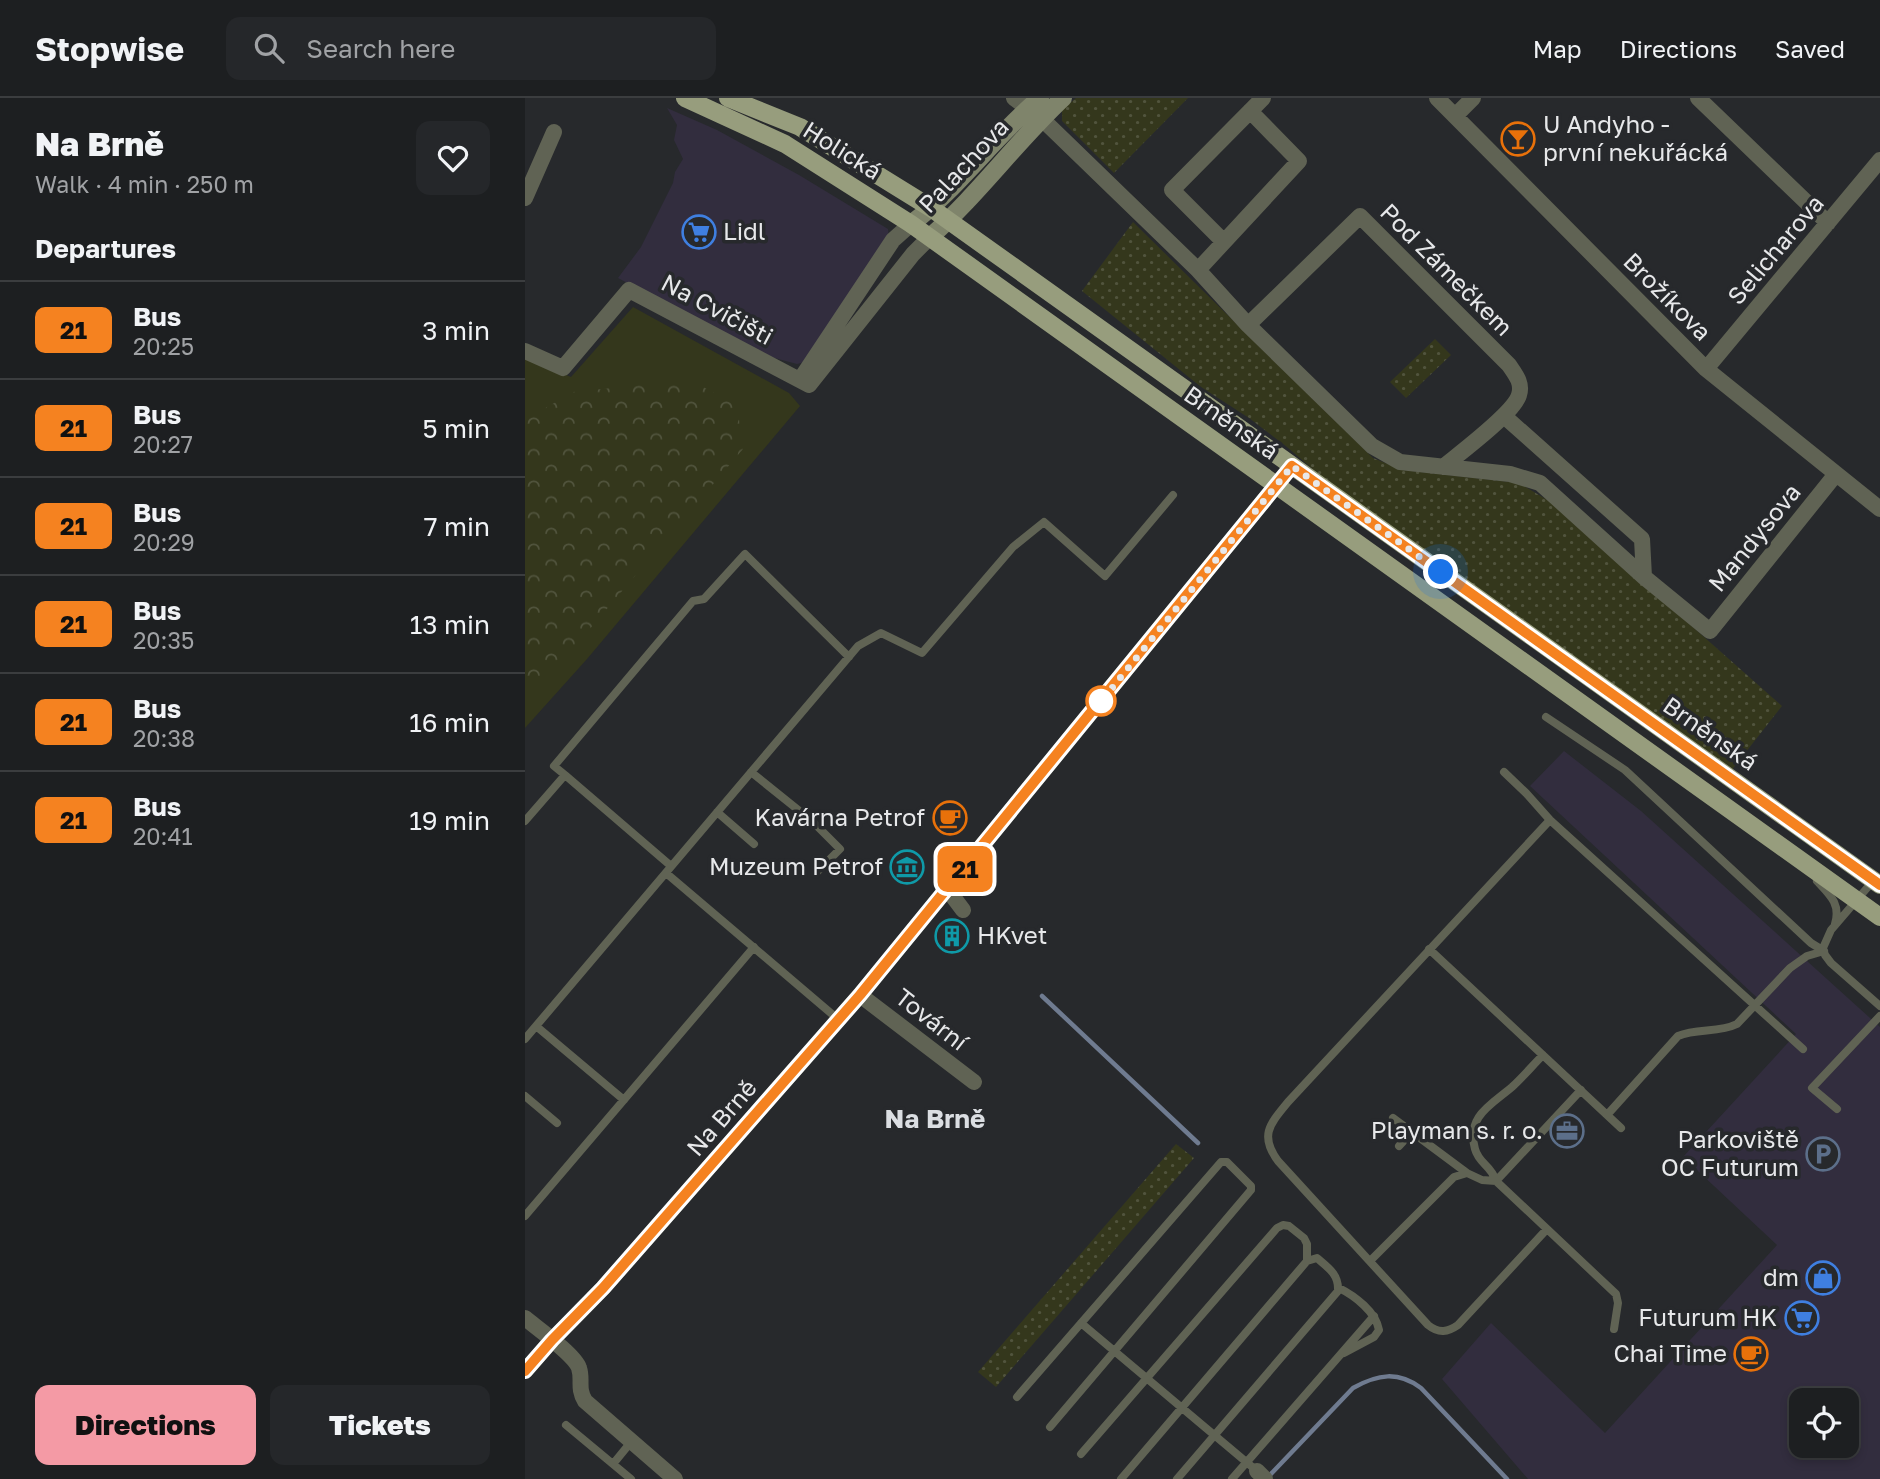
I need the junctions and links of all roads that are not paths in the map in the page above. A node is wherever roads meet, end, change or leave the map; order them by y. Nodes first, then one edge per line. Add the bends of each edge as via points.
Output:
1 (685, 98) edge
2 (728, 98) edge
3 (1063, 98) edge
4 (1263, 98) edge
5 (1437, 98) edge
6 (1473, 98) edge
7 (1698, 98) edge
8 (1031, 106) edge
9 (1250, 111) junction
10 (1455, 116) junction
11 (554, 132) dead end
12 (1880, 160) edge
13 (525, 198) edge
14 (931, 208) junction
15 (949, 220) junction
16 (1828, 223) junction
17 (911, 224) junction
18 (930, 237) junction
19 (1224, 242) junction
20 (1198, 270) junction
21 (1248, 325) junction
22 (525, 351) edge
23 (1706, 369) junction
24 (800, 380) junction
25 (1504, 416) junction
26 (1292, 466) junction
27 (1443, 467) junction
28 (1836, 474) junction
29 (1277, 485) junction
30 (1173, 495) dead end
31 (1879, 505) edge
32 (1644, 577) junction
33 (849, 657) junction
34 (1546, 717) dead end
35 (751, 772) junction
36 (1504, 772) dead end
37 (565, 775) junction
38 (717, 812) junction
39 (1550, 820) junction
40 (525, 821) edge
41 (754, 844) dead end
42 (1788, 852) junction
43 (669, 870) junction
44 (816, 873) dead end
45 (1877, 883) edge
46 (948, 890) junction
47 (1857, 900) junction
48 (963, 910) dead end
49 (1880, 917) edge
50 (1835, 925) junction
51 (754, 947) junction
52 (1429, 949) junction
53 (1824, 951) junction
54 (860, 995) junction
55 (1755, 1006) junction
56 (1880, 1006) edge
57 (1880, 1016) edge
58 (839, 1020) junction
59 (536, 1026) junction
60 (525, 1039) edge
61 (1803, 1049) dead end
62 (1543, 1055) junction
63 (974, 1082) dead end
64 (1581, 1090) junction
65 (525, 1096) edge
66 (624, 1100) junction
67 (1837, 1109) dead end
68 (1607, 1115) junction
69 (1393, 1118) dead end
70 (557, 1123) dead end
71 (1621, 1128) dead end
72 (1412, 1132) junction
73 (1399, 1146) dead end
74 (1467, 1173) junction
75 (1496, 1181) junction
76 (525, 1216) edge
77 (1547, 1229) junction
78 (1307, 1261) junction
79 (1370, 1261) junction
80 (1339, 1288) junction
81 (1374, 1316) junction
82 (526, 1322) edge
83 (1081, 1323) junction
84 (1613, 1329) dead end
85 (552, 1340) junction
86 (1115, 1351) junction
87 (1341, 1354) junction
88 (525, 1371) edge
89 (1147, 1378) junction
90 (1017, 1397) dead end
91 (1182, 1408) junction
92 (566, 1425) dead end
93 (1050, 1427) dead end
94 (1214, 1435) junction
95 (631, 1442) junction
96 (1081, 1454) dead end
97 (613, 1464) junction
98 (1256, 1471) edge
99 (631, 1479) edge
100 (675, 1479) edge
101 (1121, 1479) edge
102 (1177, 1479) edge
103 (1232, 1479) edge

1 - 17 main road, Holická via 785,144
2 - 14 main road, Holická via 800,127
3 - 8 street, Palachova
4 - 9 street
5 - 10 street, Brožíkova
6 - 10 street
7 - 16 street
8 - 14 street, Palachova
8 - 15 street, Palachova
8 - 20 street
9 - 19 street via 1299,161
9 - 19 street via 1173,190
10 - 23 street, Brožíkova
11 - 13 street
12 - 16 street, Selicharova
14 - 15 main road, Brněnská
14 - 17 street, Palachova
15 - 18 street, Palachova
15 - 26 main road, Brněnská
16 - 23 street, Selicharova
17 - 18 main road, Holická
17 - 24 street via 893,240
18 - 24 street via 809,385
18 - 29 main road, Brněnská
19 - 20 street
20 - 21 street
21 - 25 street, Pod Zámečkem via 1360,216 1509,365 1520,381 1519,396
21 - 27 street via 1372,446 1400,462
22 - 24 street, Na Cvičišti via 563,368 629,290
23 - 28 street, Brožíkova
25 - 27 street, Pod Zámečkem
25 - 32 street via 1642,539
26 - 29 street, Na Brně
26 - 45 main road, Brněnská
27 - 32 street via 1510,474 1540,483
28 - 31 street, Brožíkova
28 - 32 street, Mandysova via 1710,631
29 - 42 main road, Brněnská
29 - 46 street, Na Brně
30 - 33 lane via 1105,576 1045,522 1013,547 922,653 881,633
33 - 35 lane
33 - 37 lane via 745,554 705,598 693,601 554,766
34 - 53 lane via 1625,770
35 - 38 lane
35 - 44 lane via 840,849
36 - 39 lane
37 - 40 lane
37 - 43 lane
38 - 41 lane
38 - 43 lane
39 - 52 lane
39 - 55 lane
42 - 47 main road, Brněnská
42 - 50 lane via 1834,899 1838,910
43 - 51 lane
43 - 59 lane
45 - 47 lane
46 - 48 street
46 - 54 street, Na Brně
47 - 49 main road, Brněnská
47 - 50 lane
50 - 53 lane
51 - 58 lane
51 - 66 lane
52 - 62 lane
52 - 79 lane via 1288,1102 1268,1131 1268,1143 1278,1161
53 - 55 lane via 1800,960
53 - 56 lane via 1831,963
54 - 58 street, Na Brně
54 - 63 street, Tovární
55 - 61 lane
55 - 68 lane via 1732,1027 1678,1036
57 - 67 lane via 1812,1087
58 - 85 street, Na Brně
59 - 60 lane
59 - 66 lane
62 - 64 lane
62 - 75 lane via 1476,1120 1475,1150
64 - 68 lane
64 - 75 lane
65 - 70 lane
66 - 76 lane
68 - 71 lane
69 - 72 lane
72 - 73 lane
72 - 74 lane
74 - 75 lane
74 - 79 lane via 1450,1181
75 - 77 lane
77 - 79 lane via 1458,1325 1446,1331 1428,1325
77 - 84 lane via 1616,1294
78 - 80 lane via 1317,1258 1329,1267
78 - 89 lane via 1304,1238 1289,1226 1277,1228
78 - 91 lane
80 - 81 lane
80 - 94 lane
81 - 87 lane
81 - 87 lane via 1379,1330 1374,1337
82 - 85 street
83 - 86 lane
83 - 86 lane via 1221,1162 1227,1162 1251,1190
83 - 90 lane
85 - 88 street, Na Brně
85 - 95 street via 579,1368 585,1401
86 - 89 lane
86 - 93 lane
87 - 98 lane
89 - 91 lane
89 - 96 lane
91 - 94 lane
91 - 101 lane
92 - 97 lane
94 - 98 lane
94 - 102 lane
95 - 97 lane
95 - 100 street
97 - 99 lane
98 - 103 lane

